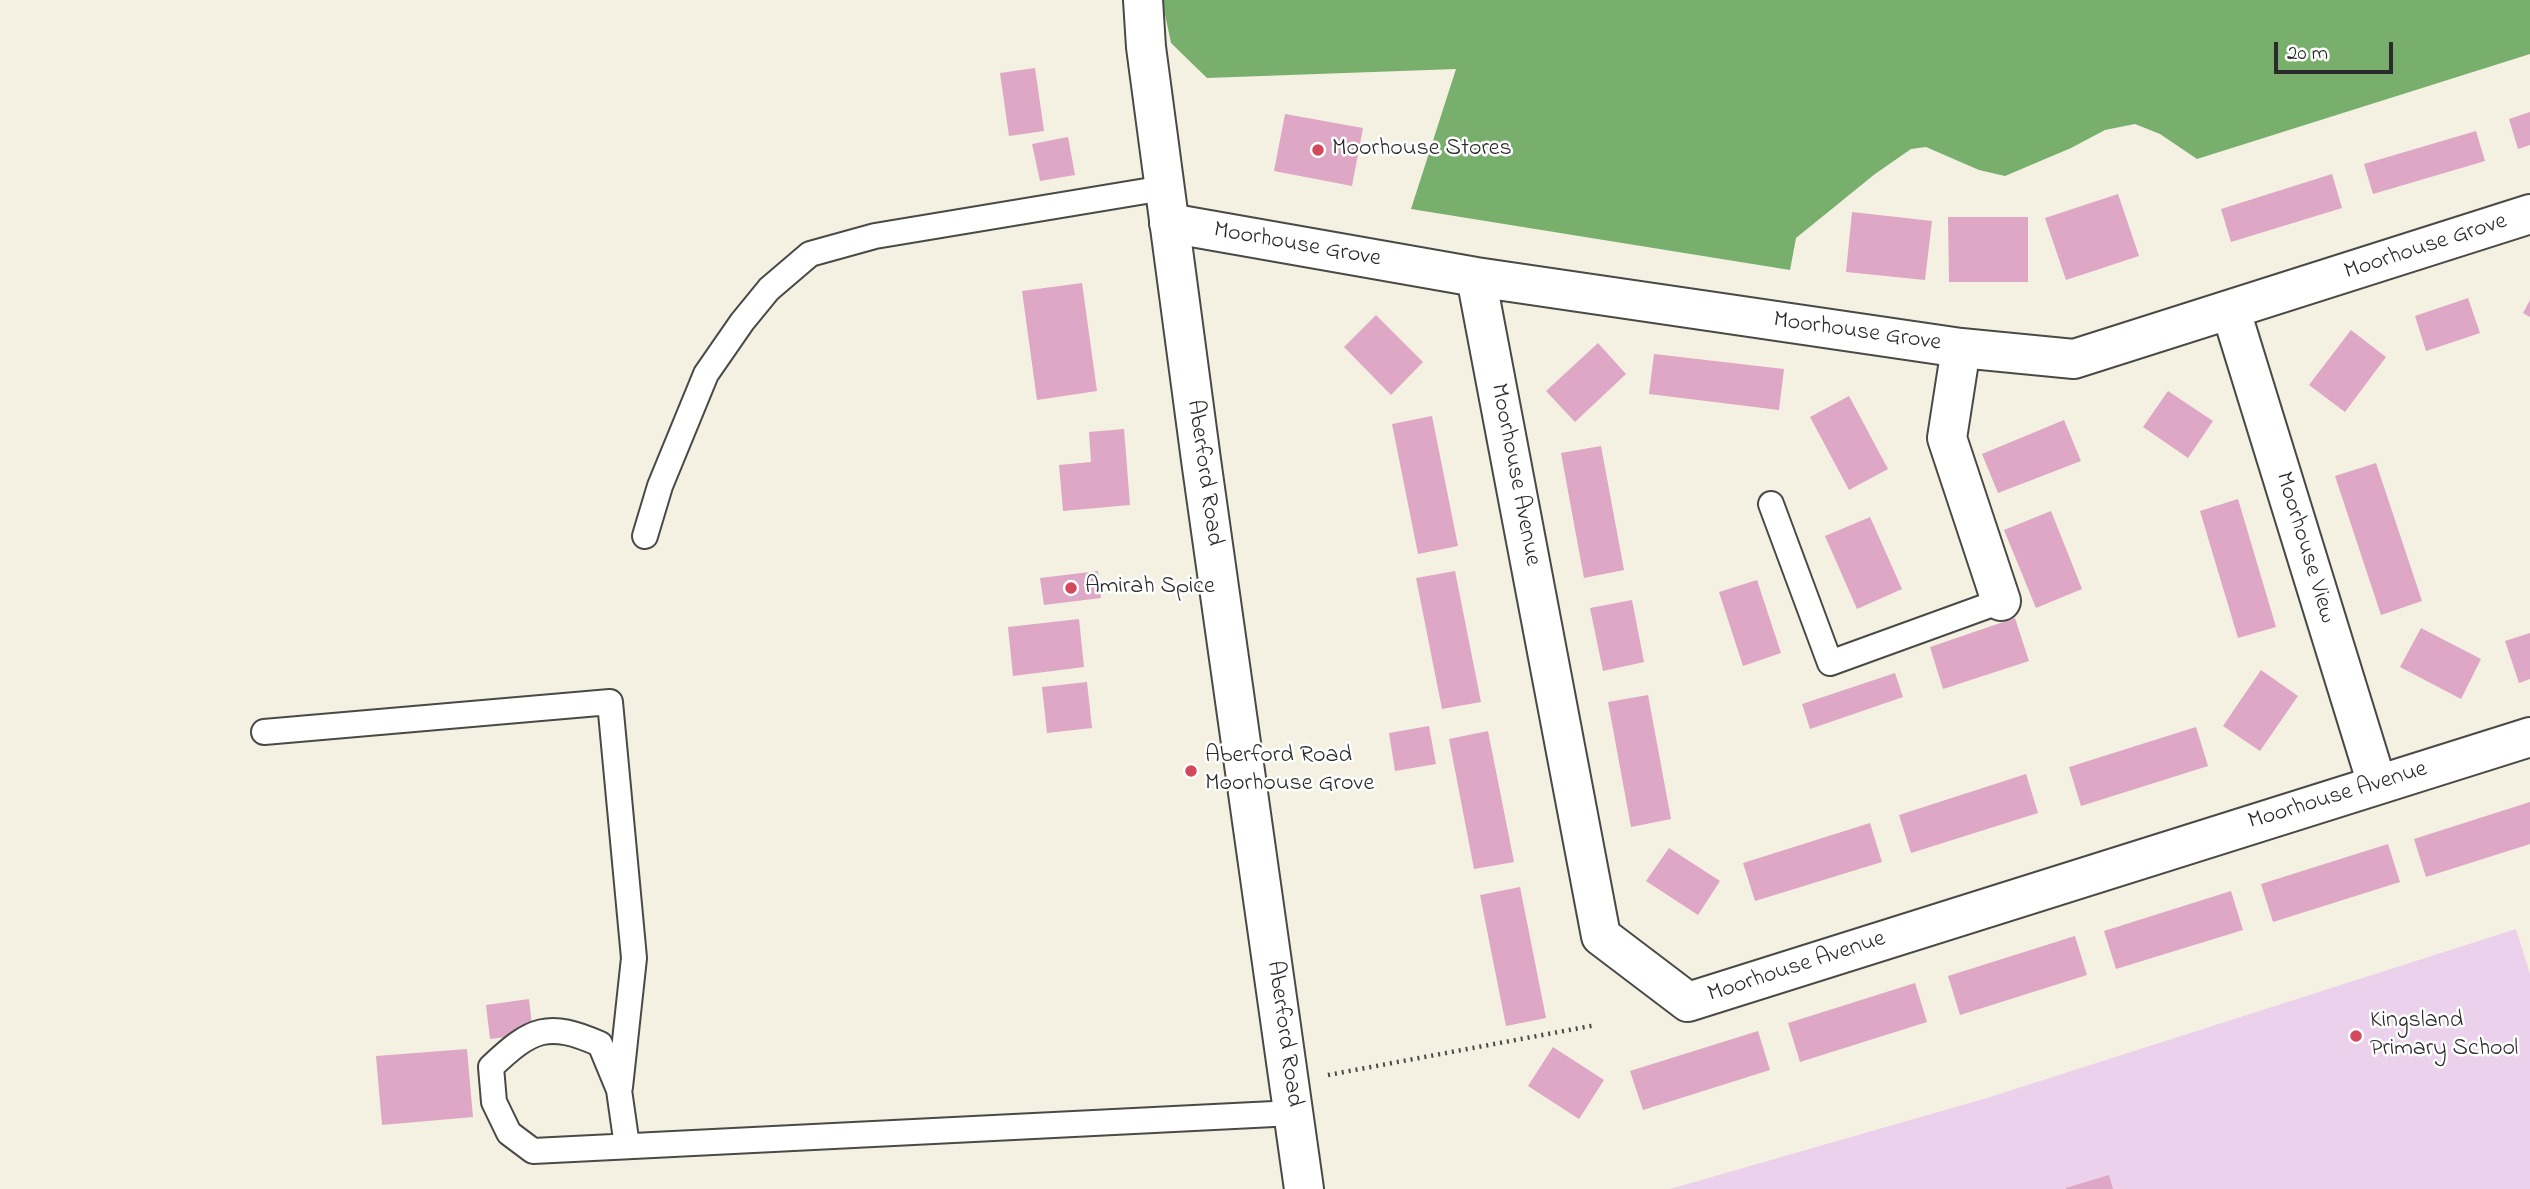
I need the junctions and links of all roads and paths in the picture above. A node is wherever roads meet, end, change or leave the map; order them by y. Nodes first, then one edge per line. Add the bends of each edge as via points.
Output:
1 (1133, 0) edge
2 (1143, 0) edge
3 (1146, 47) junction
4 (1167, 206) junction
5 (2530, 214) edge
6 (1476, 277) junction
7 (2231, 311) junction
8 (1961, 348) junction
9 (1771, 504) dead end
10 (645, 536) dead end
11 (2001, 601) joint
12 (264, 732) dead end
13 (2530, 737) edge
14 (2377, 784) junction
15 (1596, 1025) dead end
16 (619, 1090) junction
17 (1292, 1098) junction
18 (627, 1146) junction
19 (1304, 1189) edge

1 - 3 street, Aberford Road
2 - 3 street, Aberford Road
3 - 4 street, Aberford Road
4 - 6 street, Moorhouse Grove
4 - 10 lane via 875,236 810,254 769,289 706,374 660,486
4 - 17 street, Aberford Road
5 - 7 street, Moorhouse Grove
6 - 8 street, Moorhouse Grove
6 - 14 street, Moorhouse Avenue via 1601,936 1688,1002
7 - 8 street, Moorhouse Grove via 2074,359
7 - 14 street, Moorhouse View
8 - 11 street via 1947,438
9 - 11 lane via 1830,663
12 - 16 lane via 610,702 634,958
13 - 14 street, Moorhouse Avenue
15 - 17 path
16 - 18 lane
16 - 18 lane via 600,1044 573,1032 542,1030 491,1067 494,1102 509,1133 533,1151
17 - 18 lane
17 - 19 street, Aberford Road

